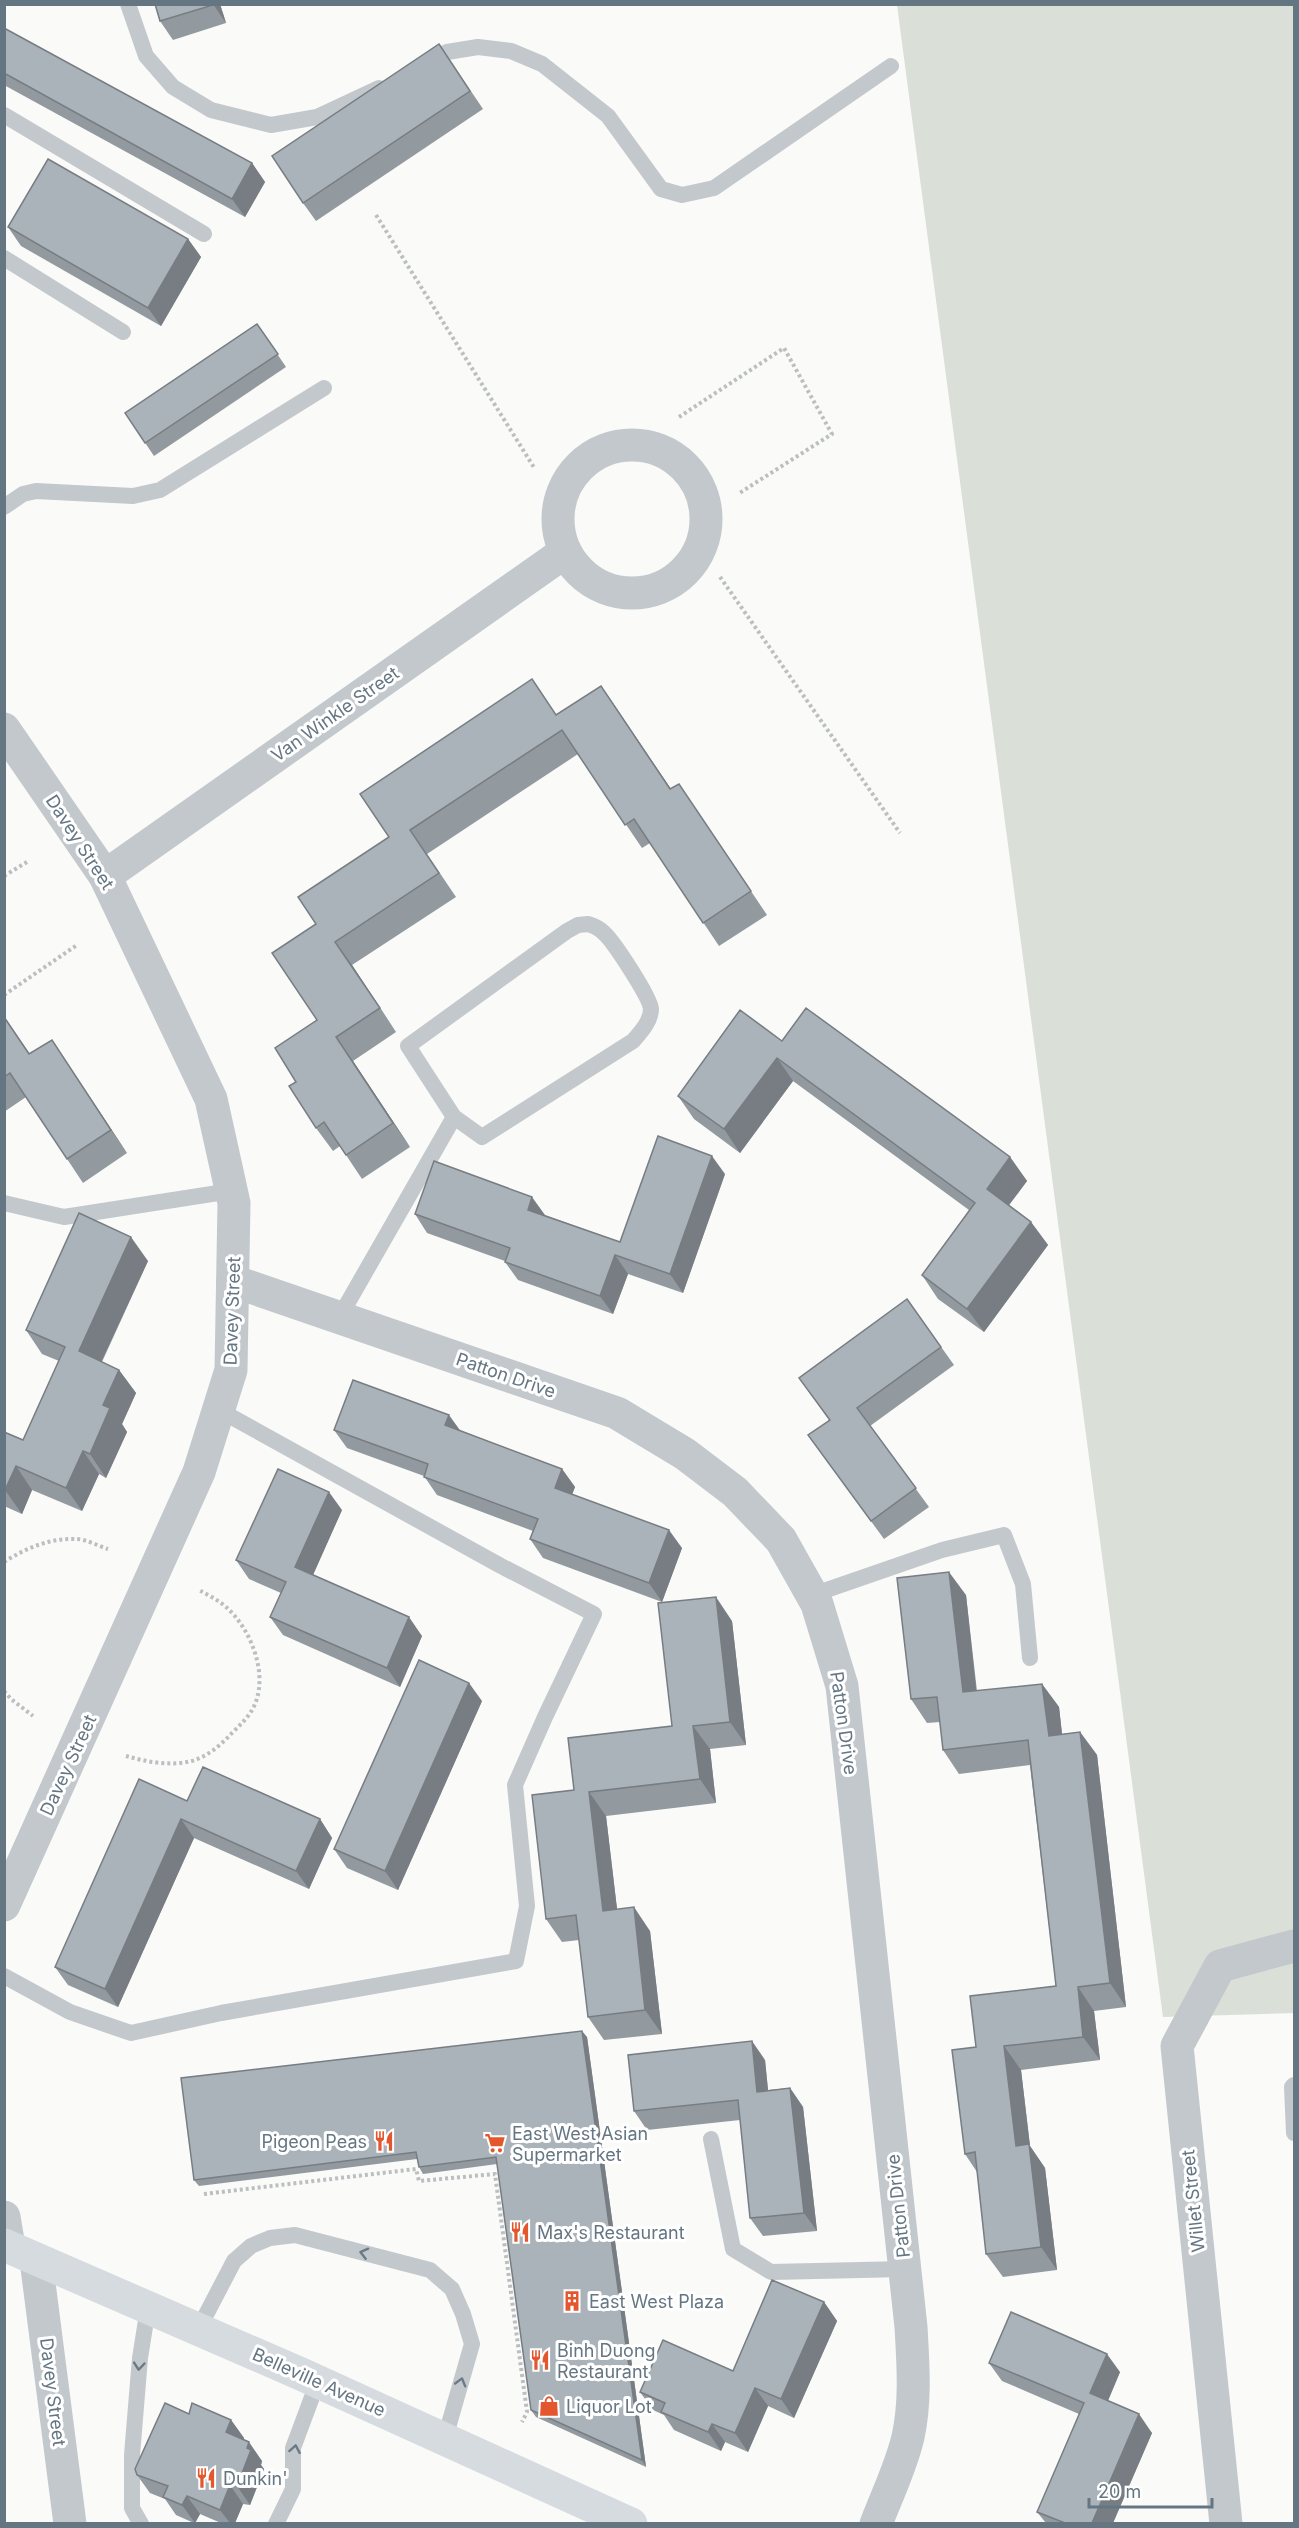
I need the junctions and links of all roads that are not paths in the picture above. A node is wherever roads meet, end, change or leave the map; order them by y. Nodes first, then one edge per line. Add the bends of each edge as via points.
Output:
1 (128, 4) edge
2 (891, 66) dead end
3 (416, 69) edge
4 (394, 80) edge
5 (4, 114) edge
6 (204, 234) dead end
7 (4, 258) edge
8 (123, 332) dead end
9 (324, 388) dead end
10 (4, 507) edge
11 (565, 552) junction
12 (4, 729) edge
13 (105, 876) junction
14 (454, 1117) junction
15 (231, 1191) junction
16 (4, 1203) edge
17 (233, 1281) junction
18 (339, 1318) junction
19 (219, 1410) junction
20 (812, 1595) junction
21 (1030, 1658) dead end
22 (4, 1905) edge
23 (1294, 1946) edge
24 (4, 1976) edge
25 (1294, 2085) edge
26 (1294, 2133) edge
27 (711, 2139) dead end
28 (13, 2242) edge
29 (904, 2269) junction
30 (148, 2308) junction
31 (198, 2330) junction
32 (318, 2381) junction
33 (444, 2438) junction
34 (70, 2523) edge
35 (141, 2523) edge
36 (276, 2523) edge
37 (631, 2523) edge
38 (876, 2523) edge
39 (1226, 2523) edge

1 - 4 lane via 146,56 173,87 211,110 271,125 317,117
2 - 3 lane via 714,188 681,195 661,189 608,116 542,64 511,51 478,47 447,52
5 - 6 lane
7 - 8 lane
9 - 10 lane via 160,490 133,496 36,491 23,494
11 - 11 street via 577,570 594,583 613,591 655,590 674,581 700,549 706,514 701,491 688,471 659,450 624,445 601,452 581,464 566,483 558,518
11 - 13 street, Van Winkle Street
12 - 13 street, Davey Street
13 - 15 street, Davey Street via 211,1099
14 - 14 lane via 482,1137 633,1041 644,1030 651,1012 647,996 596,926 578,925 567,931 408,1046
14 - 18 lane
15 - 16 lane via 64,1217
15 - 17 street, Davey Street
17 - 18 street, Patton Drive
17 - 19 street, Davey Street via 231,1370
18 - 20 street, Patton Drive via 617,1413 685,1454 735,1492 781,1540
19 - 22 street, Davey Street via 195,1483
19 - 24 lane via 594,1614 515,1785 527,1906 516,1961 221,2013 131,2033 70,2012
20 - 21 lane via 942,1550 1004,1535 1023,1584
20 - 29 street, Patton Drive via 842,1686
23 - 39 street, Willet Street via 1220,1966 1177,2046
25 - 26 lane
27 - 29 lane via 733,2249 771,2272
28 - 30 main road, Belleville Avenue
28 - 34 street, Davey Street
29 - 38 street, Patton Drive via 913,2371 908,2436
30 - 31 main road, Belleville Avenue
30 -> 35 lane via 132,2455 132,2508
31 - 32 main road, Belleville Avenue
33 -> 31 lane via 472,2344 452,2289 430,2270 295,2235 270,2238 251,2246 234,2261
32 - 33 main road, Belleville Avenue
36 -> 32 lane via 293,2488 293,2448
33 - 37 main road, Belleville Avenue

